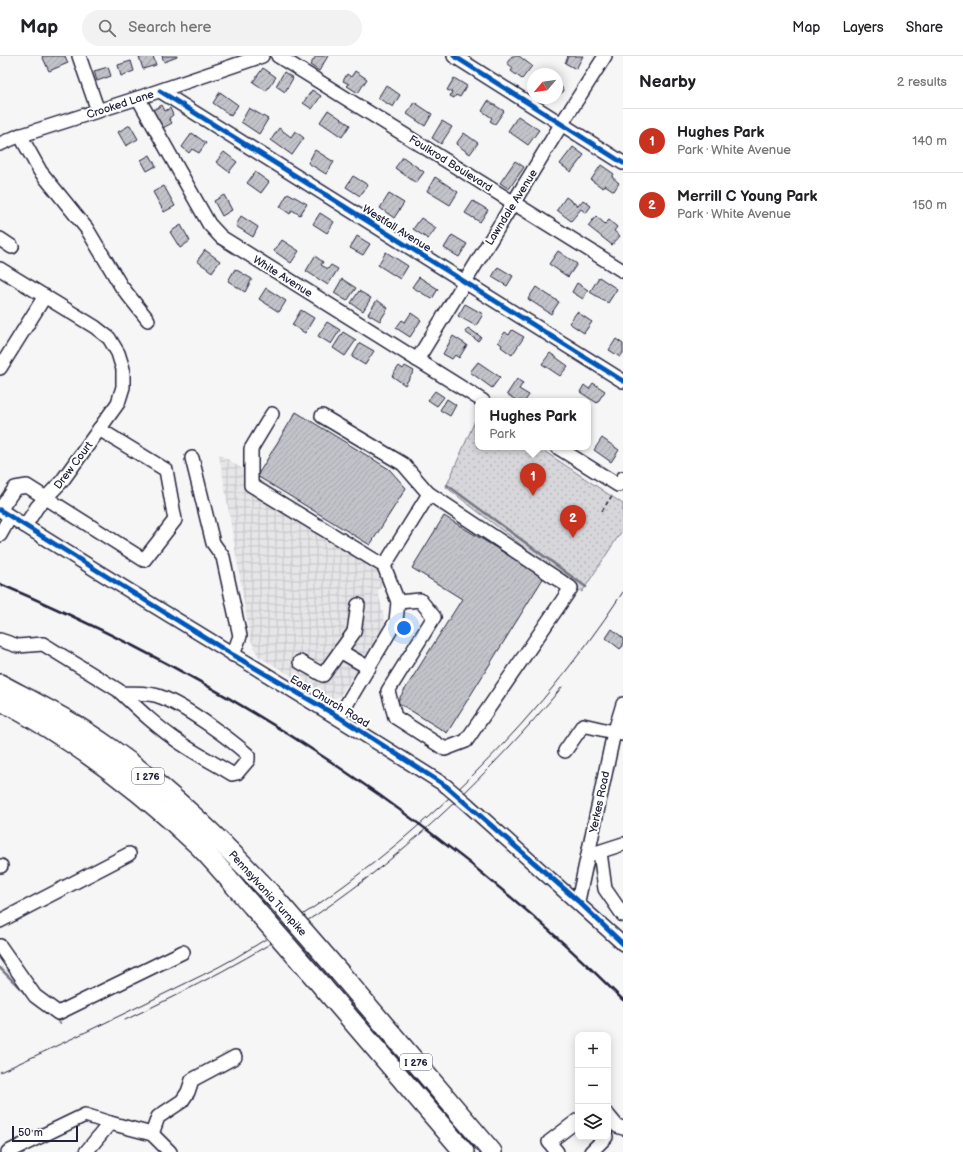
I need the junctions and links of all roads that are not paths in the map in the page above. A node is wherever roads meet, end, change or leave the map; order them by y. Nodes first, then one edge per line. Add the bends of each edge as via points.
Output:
1 (79, 56) edge
2 (262, 56) edge
3 (278, 56) edge
4 (454, 56) edge
5 (605, 56) edge
6 (160, 91) junction
7 (138, 98) junction
8 (98, 111) junction
9 (561, 124) junction
10 (20, 135) junction
11 (0, 144) edge
12 (623, 163) edge
13 (514, 202) junction
14 (0, 238) edge
15 (12, 247) dead end
16 (0, 269) edge
17 (623, 271) edge
18 (464, 282) junction
19 (45, 296) junction
20 (148, 320) dead end
21 (417, 360) junction
22 (0, 368) edge
23 (623, 381) edge
24 (478, 398) edge
25 (272, 414) dead end
26 (322, 416) dead end
27 (102, 425) junction
28 (562, 450) edge
29 (192, 458) dead end
30 (621, 482) edge
31 (428, 493) junction
32 (46, 498) junction
33 (3, 512) edge
34 (25, 526) junction
35 (0, 535) edge
36 (384, 566) junction
37 (398, 602) junction
38 (358, 605) dead end
39 (0, 640) edge
40 (340, 651) junction
41 (233, 655) junction
42 (300, 662) dead end
43 (369, 668) junction
44 (0, 684) edge
45 (121, 693) junction
46 (0, 700) edge
47 (623, 704) edge
48 (339, 717) junction
49 (619, 732) edge
50 (565, 751) dead end
51 (623, 844) edge
52 (594, 853) junction
53 (129, 854) dead end
54 (578, 901) junction
55 (623, 915) edge
56 (0, 921) edge
57 (620, 935) edge
58 (0, 946) edge
59 (183, 952) dead end
60 (235, 1057) dead end
61 (611, 1121) edge
62 (575, 1122) edge
63 (110, 1123) junction
64 (616, 1130) edge
65 (152, 1134) junction
66 (603, 1140) edge
67 (8, 1152) edge
68 (86, 1152) edge
69 (170, 1152) edge
70 (464, 1152) edge
71 (492, 1152) edge
72 (557, 1152) edge
73 (590, 1152) edge

1 - 8 street
2 - 6 street, Crooked Lane
3 - 13 street, Foulkrod Boulevard
4 - 9 street
5 - 9 street, Lawndale Avenue
6 - 7 street, Crooked Lane
6 - 18 street, Westfall Avenue
7 - 8 street, Crooked Lane
7 - 21 street, White Avenue via 215,232
8 - 10 street, Crooked Lane
9 - 12 street
9 - 13 street, Lawndale Avenue
10 - 11 street, Crooked Lane
10 - 20 street via 40,171 87,229 122,286
13 - 17 street, Foulkrod Boulevard
13 - 18 street, Lawndale Avenue
14 - 15 street
16 - 19 street, Drew Court
18 - 21 street, Lawndale Avenue
18 - 23 street, Westfall Avenue
19 - 22 street
19 - 27 street, Drew Court via 95,327 109,338 118,353 123,369 123,387 118,403
21 - 24 street, White Avenue
25 - 36 street via 251,449 251,485
26 - 31 street via 403,464
27 - 32 street, Drew Court via 62,481
27 - 32 street via 166,470 175,520 149,554 144,560
28 - 30 street
29 - 41 street via 213,543 223,557 240,636
31 - 36 street
31 - 37 street via 571,588 466,741 445,749 395,717 388,691 434,617 420,600
32 - 33 street via 27,486 19,486 11,492
32 - 34 street, Drew Court
33 - 34 street, East Church Road
33 - 35 street
34 - 41 street, East Church Road
36 - 37 street
37 - 43 street via 396,621
38 - 40 street via 354,632
39 - 45 street via 18,646 43,644
40 - 42 street via 323,675
40 - 43 street
41 - 48 street, East Church Road
43 - 48 street
44 - 71 highway, Pennsylvania Turnpike / I 276, bridge via 74,724 141,770 205,826 274,897
45 - 45 street via 181,743 232,774 237,773 248,760 248,755 239,747 167,700 146,694
46 - 70 highway, Pennsylvania Turnpike / I 276, bridge via 51,728 101,762 199,846
47 - 49 street, Yerkes Road
48 - 54 street, East Church Road, bridge via 446,786
49 - 50 street via 583,725
49 - 52 street, Yerkes Road
51 - 52 street
52 - 54 street, Yerkes Road
52 - 55 street via 605,890
53 - 56 street
54 - 57 street, East Church Road
58 - 59 street via 35,996 58,1013
60 - 65 street via 192,1080 182,1101 158,1117
61 - 64 street
62 - 72 street via 549,1142
63 - 65 street
63 - 67 street via 85,1115
63 - 68 street
65 - 69 street
66 - 73 street

